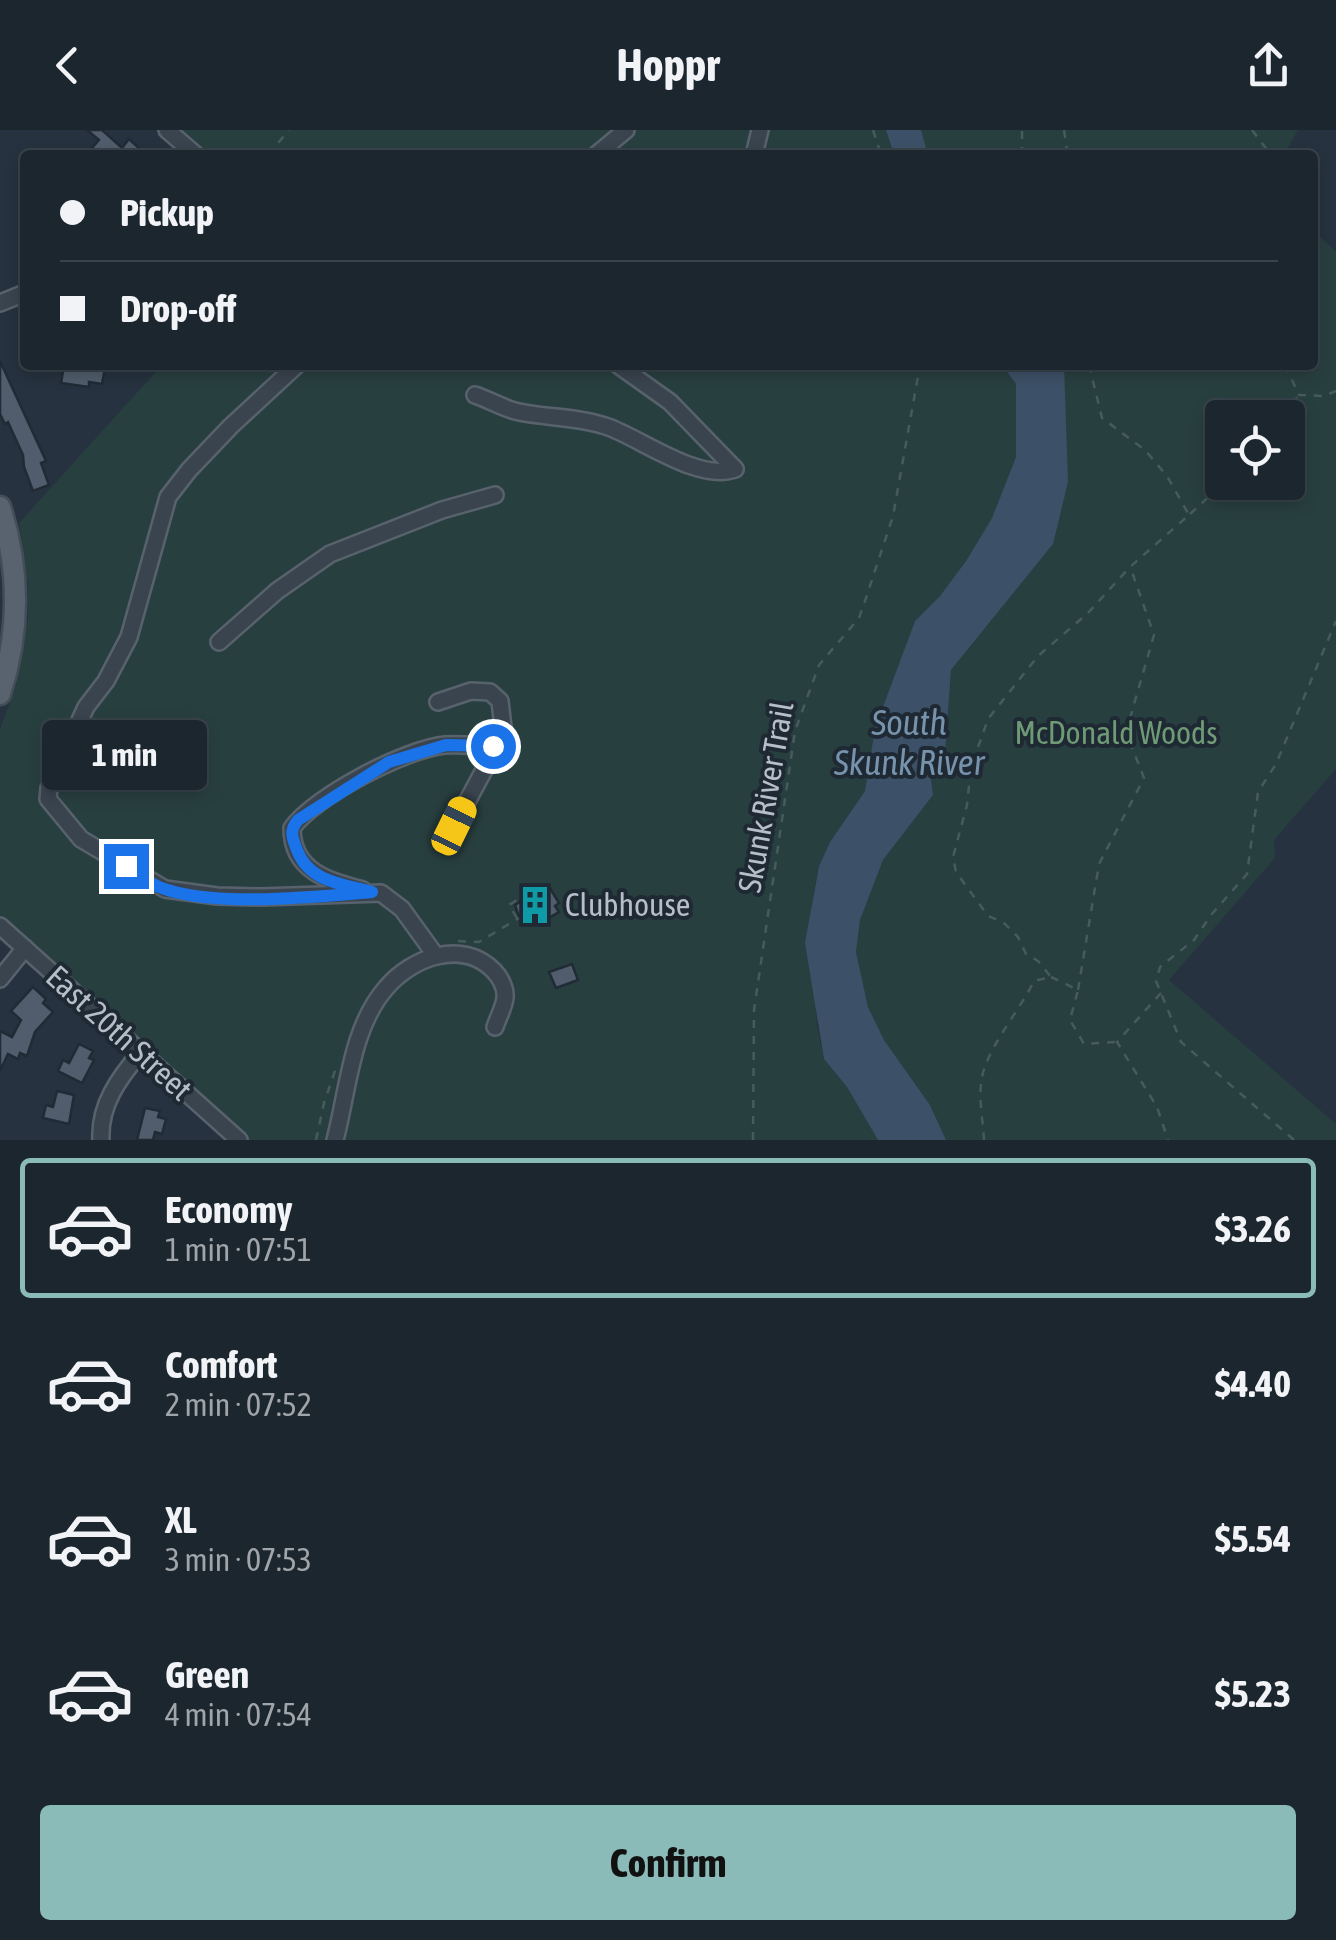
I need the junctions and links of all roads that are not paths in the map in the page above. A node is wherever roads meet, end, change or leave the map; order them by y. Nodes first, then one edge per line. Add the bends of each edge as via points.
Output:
1 (626, 130) edge
2 (602, 150) edge
3 (292, 370) edge
4 (625, 370) edge
5 (476, 395) dead end
6 (495, 495) dead end
7 (0, 507) edge
8 (219, 642) dead end
9 (0, 694) edge
10 (438, 702) dead end
11 (498, 744) junction
12 (454, 826) dead end
13 (372, 892) junction
14 (0, 926) edge
15 (25, 948) junction
16 (436, 956) junction
17 (0, 980) edge
18 (494, 1027) dead end
19 (141, 1052) junction
20 (100, 1140) edge
21 (239, 1140) edge
22 (335, 1140) edge

1 - 2 street
3 - 13 street via 189,470 164,504 129,636 86,707 48,799 80,839 165,889 305,898
4 - 5 street via 670,402 735,470 696,467 608,427 514,411
6 - 8 street via 330,554
7 - 9 main road via 16,598
10 - 11 street via 478,690 496,695 504,736
11 - 12 street
11 - 13 street via 446,745 389,762 298,820 292,836 308,869
13 - 16 street via 402,909
14 - 15 street, East 20th Street
15 - 17 street
15 - 19 street, East 20th Street
16 - 18 street via 467,954 494,971 506,996
16 - 22 street via 408,969 378,998 351,1060
19 - 20 street via 106,1102
19 - 21 street, East 20th Street

